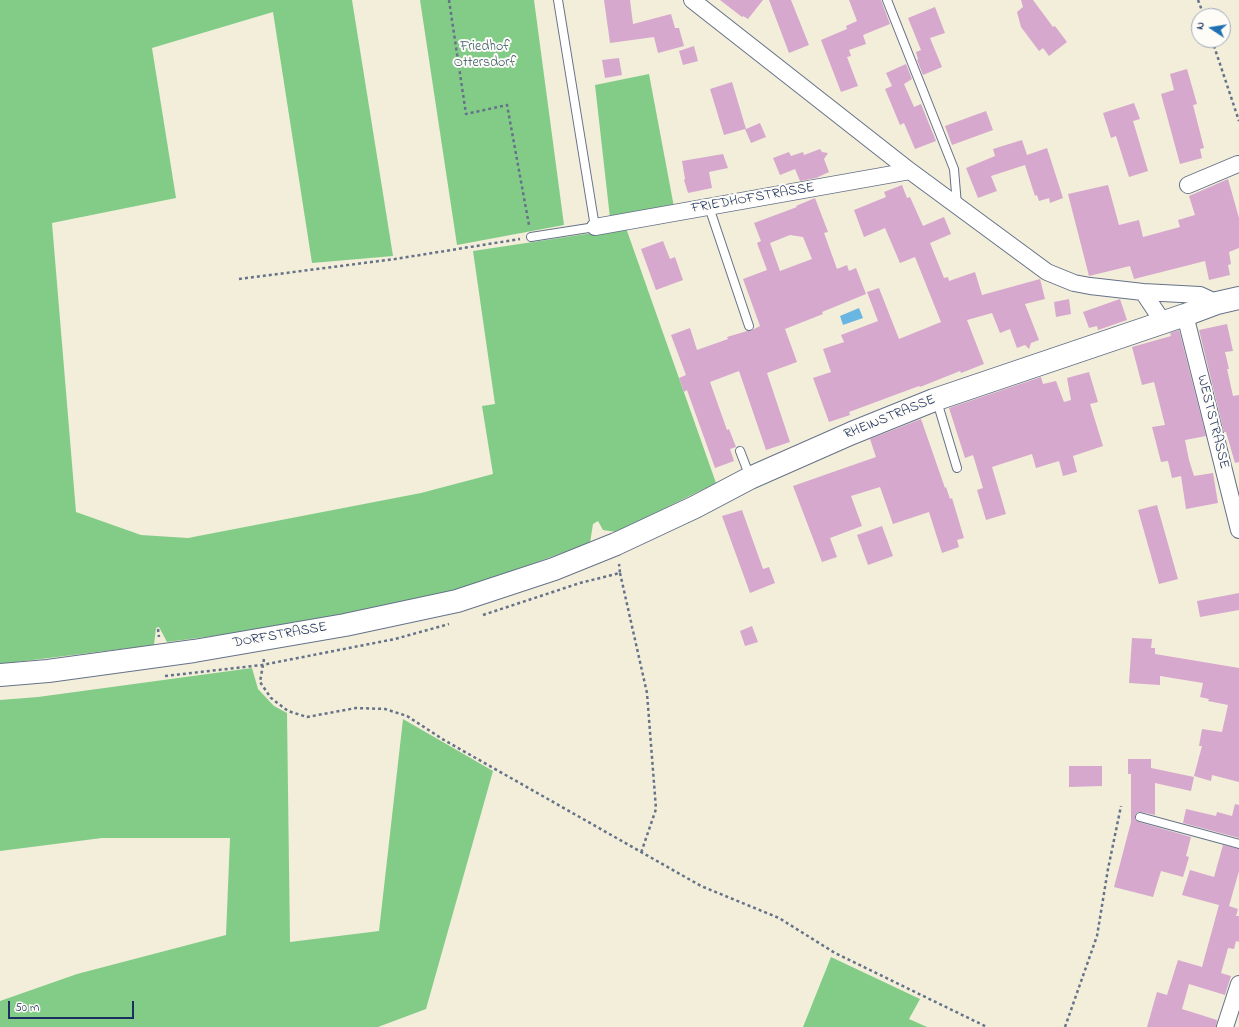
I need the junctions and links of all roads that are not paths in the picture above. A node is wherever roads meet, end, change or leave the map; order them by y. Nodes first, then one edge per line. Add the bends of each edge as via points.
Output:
1 (558, 0) edge
2 (692, 0) edge
3 (887, 0) edge
4 (1239, 164) edge
5 (910, 171) junction
6 (1188, 185) dead end
7 (958, 205) junction
8 (709, 207) junction
9 (595, 227) junction
10 (531, 237) road end
11 (1144, 292) junction
12 (1239, 298) edge
13 (1217, 303) junction
14 (1185, 315) junction
15 (1163, 322) junction
16 (749, 326) dead end
17 (934, 400) junction
18 (740, 451) dead end
19 (956, 468) dead end
20 (750, 478) junction
21 (1239, 530) edge
22 (554, 569) joint
23 (0, 675) edge
24 (1140, 817) dead end
25 (1239, 844) edge
26 (1239, 984) edge
27 (1225, 1027) edge

1 - 9 lane
2 - 5 street
3 - 7 lane via 954,169
4 - 6 street
5 - 7 street
5 - 8 street, FRIEDHOFSTRASSE
7 - 11 street via 1047,272 1074,283
8 - 9 street, FRIEDHOFSTRASSE
8 - 16 lane
9 - 10 lane
11 - 13 street via 1200,295
11 - 15 street
12 - 13 main road, RHEINSTRASSE
13 - 14 main road, RHEINSTRASSE
14 - 15 main road, RHEINSTRASSE
14 - 21 street, WESTSTRASSE
15 - 17 main road, RHEINSTRASSE
17 - 19 lane via 939,408
17 - 20 main road, RHEINSTRASSE
18 - 20 lane
20 - 22 main road, RHEINSTRASSE via 616,544
22 - 23 main road, DORFSTRASSE via 456,600 345,625 175,654
24 - 25 lane
26 - 27 street

